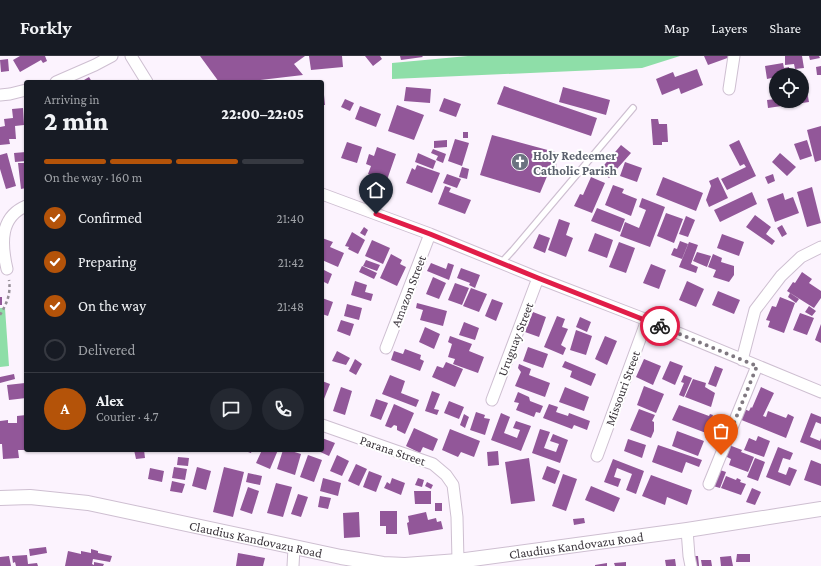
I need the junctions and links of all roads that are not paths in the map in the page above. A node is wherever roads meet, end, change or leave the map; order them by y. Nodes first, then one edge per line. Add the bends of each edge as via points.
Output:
1 (112, 56) edge
2 (131, 56) edge
3 (734, 56) edge
4 (61, 80) edge
5 (146, 80) edge
6 (729, 89) dead end
7 (24, 90) edge
8 (0, 95) edge
9 (633, 108) dead end
10 (324, 195) edge
11 (24, 207) edge
12 (430, 234) junction
13 (821, 246) edge
14 (501, 263) junction
15 (7, 269) road end
16 (538, 278) junction
17 (646, 320) junction
18 (386, 348) dead end
19 (742, 360) junction
20 (757, 366) junction
21 (821, 392) edge
22 (492, 400) dead end
23 (324, 426) edge
24 (597, 456) dead end
25 (709, 484) dead end
26 (0, 498) edge
27 (821, 509) edge
28 (687, 530) junction
29 (294, 548) junction
30 (458, 561) junction
31 (293, 566) edge
32 (691, 566) edge

1 - 4 street
2 - 5 street
3 - 6 street
7 - 8 street
9 - 14 lane
10 - 12 street
11 - 15 street via 15,210 5,220 1,231
12 - 14 street
12 - 18 street, Amazon Street
13 - 19 street via 801,257 781,276 755,310
14 - 16 street
16 - 17 street
16 - 22 street, Uruguay Street
17 - 19 street
17 - 24 street, Missouri Street
19 - 20 street
20 - 21 street
20 - 25 street
23 - 30 street, Parana Street via 433,464 446,475 453,485 454,492
26 - 29 street, Claudius Kandovazu Road via 30,496 88,503
27 - 28 street, Claudius Kandovazu Road
28 - 30 street, Claudius Kandovazu Road
28 - 32 street
29 - 30 street, Claudius Kandovazu Road via 384,564
29 - 31 street

